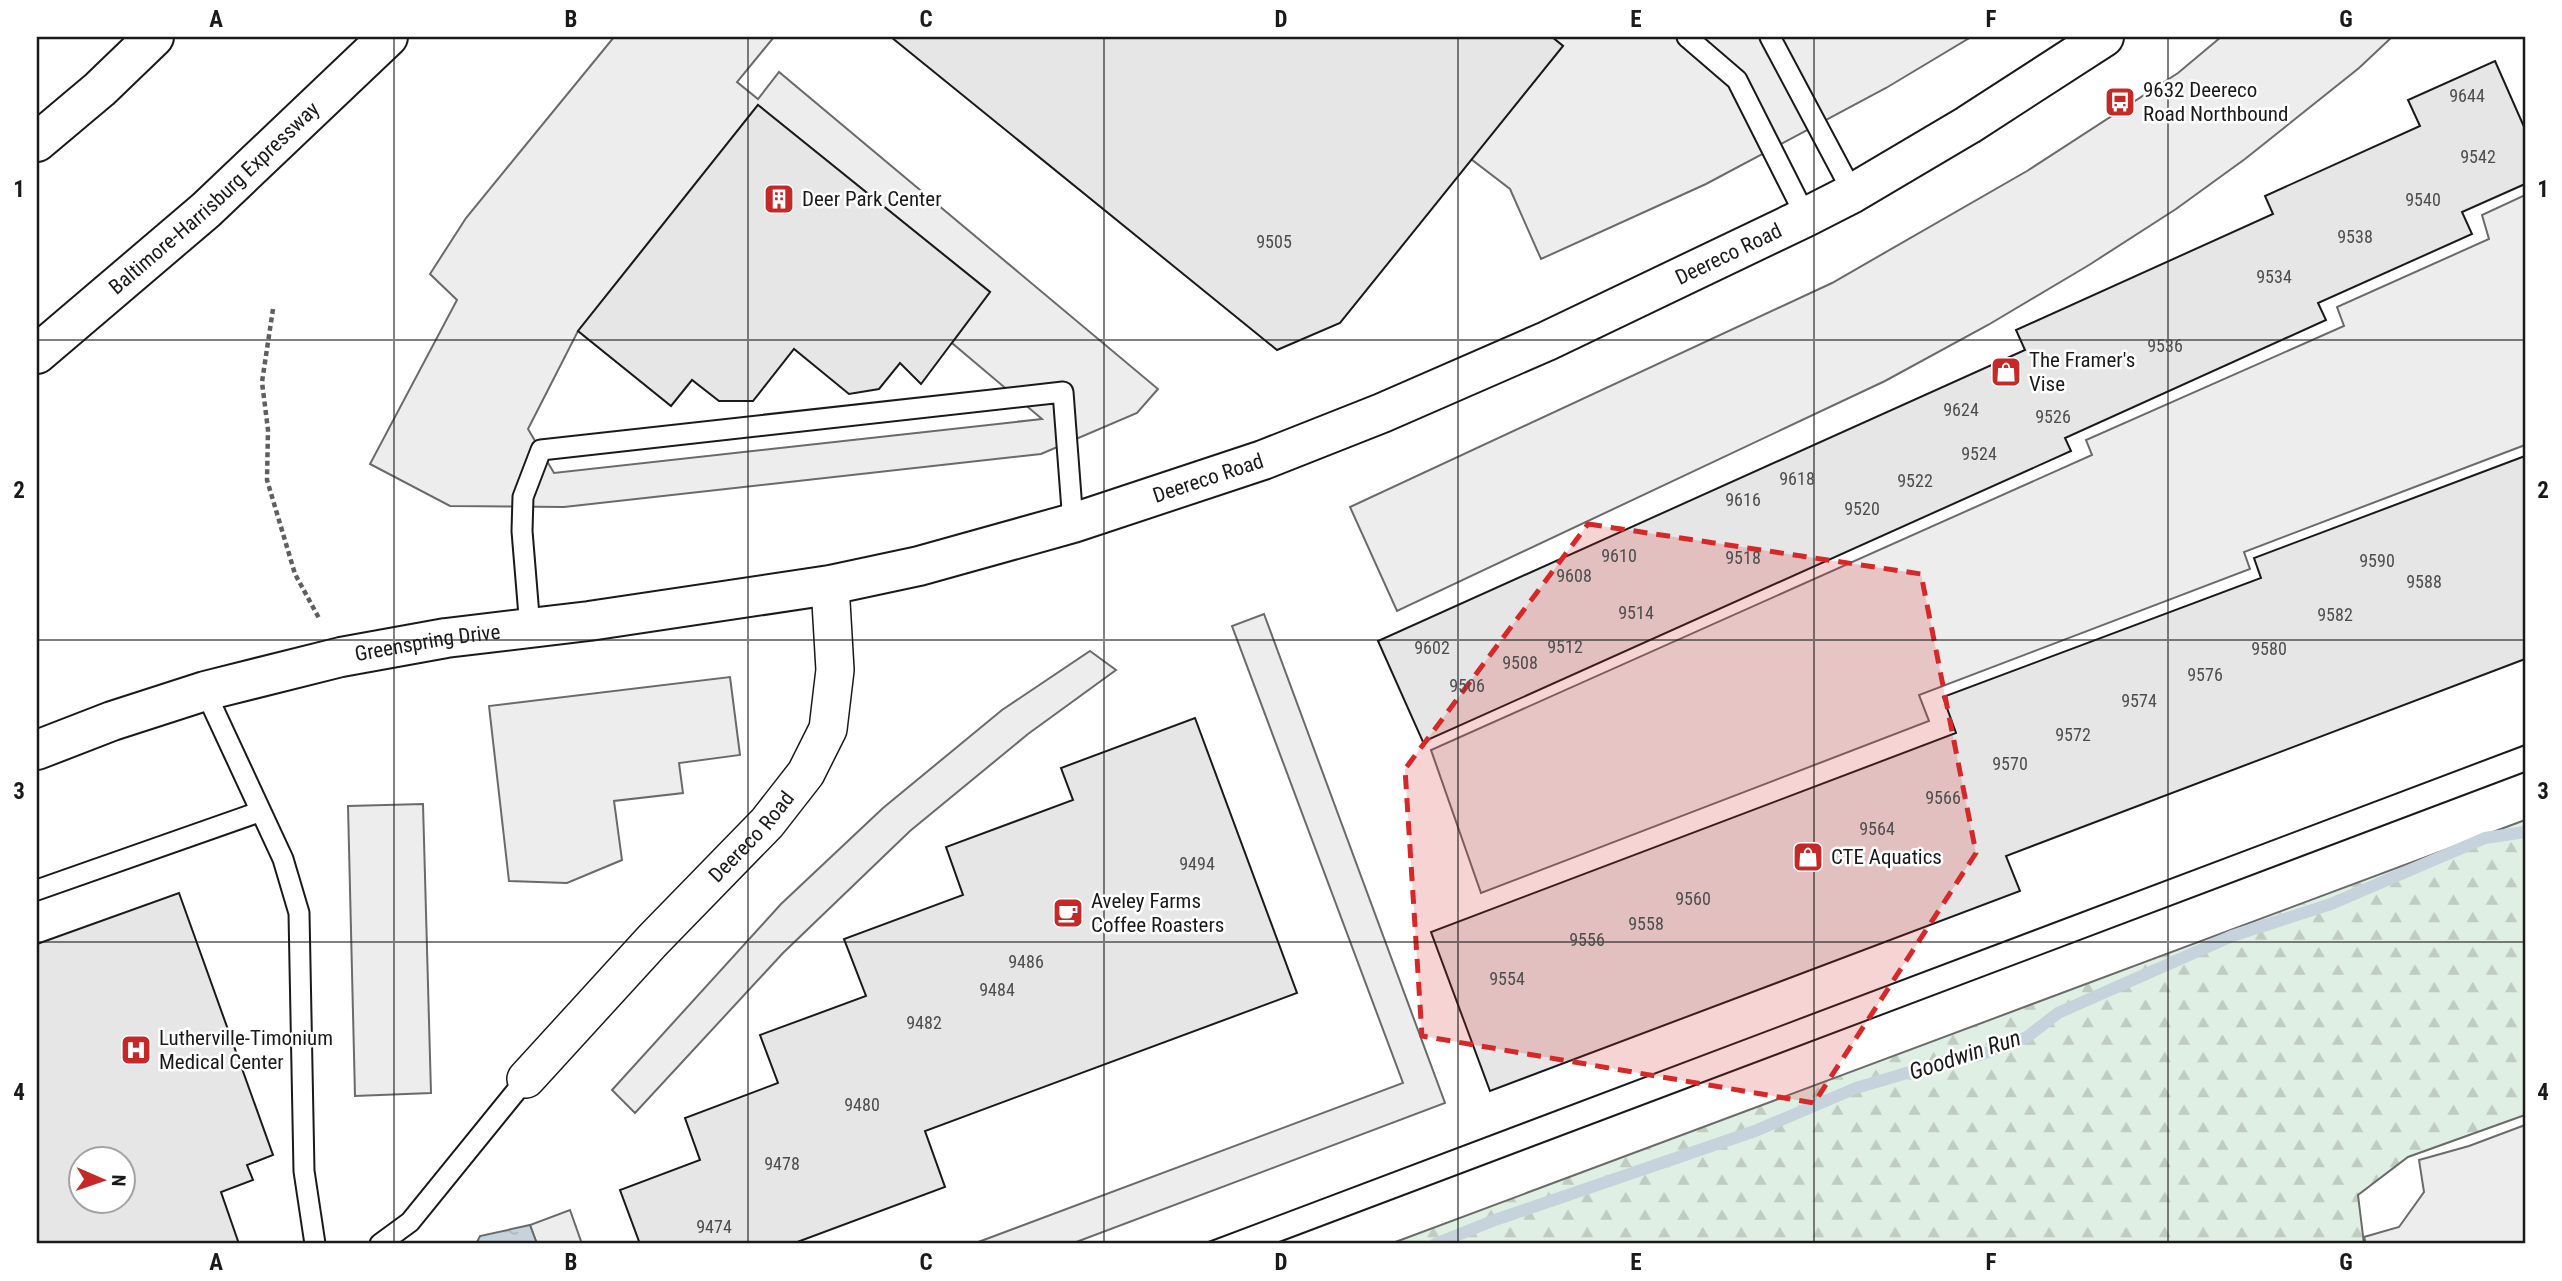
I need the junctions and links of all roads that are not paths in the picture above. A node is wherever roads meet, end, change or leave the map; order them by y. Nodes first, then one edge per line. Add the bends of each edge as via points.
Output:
1 (154, 37) edge
2 (388, 37) edge
3 (1687, 37) edge
4 (1770, 37) edge
5 (2104, 37) edge
6 (37, 142) edge
7 (1853, 193) junction
8 (1806, 217) junction
9 (37, 354) edge
10 (1073, 523) junction
11 (830, 585) junction
12 (530, 628) junction
13 (205, 691) junction
14 (37, 750) edge
15 (259, 812) junction
16 (37, 890) edge
17 (526, 1079) joint
18 (315, 1244) edge
19 (380, 1244) edge

1 - 6 main road
2 - 9 main road, Baltimore-Harrisburg Expressway via 206,210
3 - 8 lane via 1737,80
4 - 7 lane
5 - 7 main road, Deereco Road
7 - 8 main road, Deereco Road
8 - 10 main road, Deereco Road via 1382,414 1264,460
10 - 11 main road, Deereco Road
10 - 12 lane via 1063,392 541,450 523,497
11 - 12 main road, Greenspring Drive
11 - 17 street, Deereco Road via 835,670 828,729 806,773 767,824
12 - 13 main road, Greenspring Drive via 341,657
13 - 14 main road, Greenspring Drive
13 - 15 lane
15 - 16 lane
15 - 18 lane via 283,859 299,914 304,1171
17 - 19 lane via 410,1222

